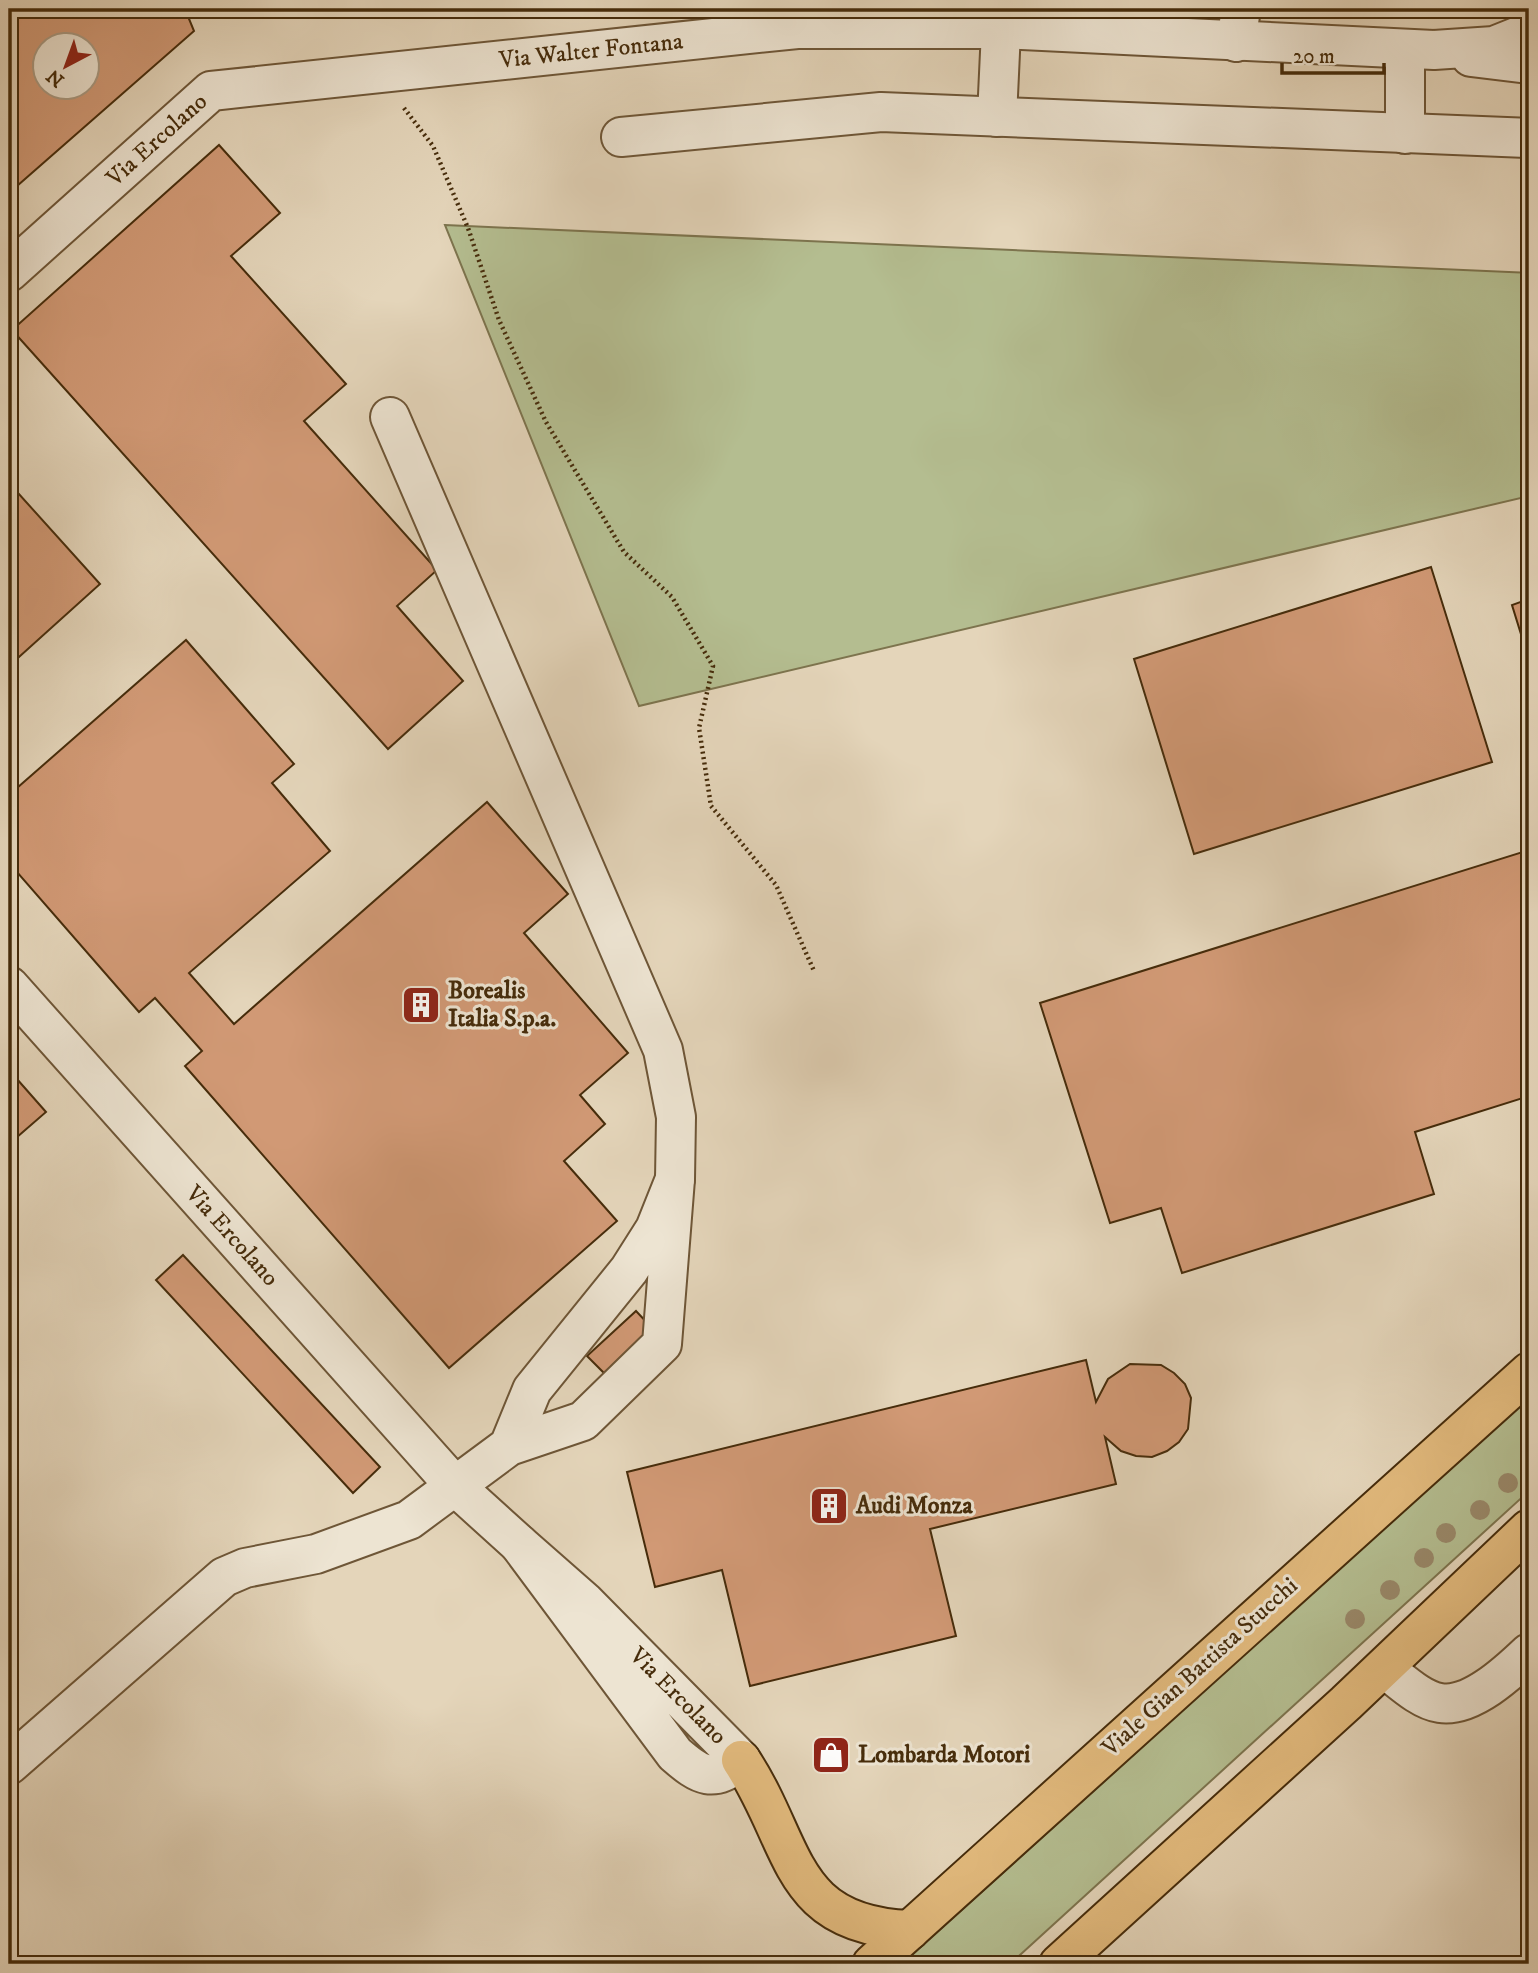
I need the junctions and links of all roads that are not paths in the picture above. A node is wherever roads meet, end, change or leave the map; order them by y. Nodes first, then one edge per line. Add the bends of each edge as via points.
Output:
1 (1002, 19) edge
2 (1239, 26) edge
3 (1529, 32) edge
4 (1419, 50) junction
5 (1529, 64) edge
6 (377, 74) joint
7 (997, 117) junction
8 (1405, 134) junction
9 (621, 137) dead end
10 (1529, 138) edge
11 (9, 272) edge
12 (390, 417) dead end
13 (9, 986) edge
14 (675, 1179) junction
15 (1529, 1372) edge
16 (509, 1446) junction
17 (455, 1486) junction
18 (1529, 1529) edge
19 (1529, 1653) edge
20 (1384, 1668) junction
21 (741, 1760) joint
22 (9, 1765) edge
23 (910, 1930) junction
24 (872, 1964) edge
25 (1059, 1964) edge

1 - 2 street, Via Walter Fontana
1 - 6 street, Via Walter Fontana via 797,29
1 - 7 street
2 - 4 street, Via Walter Fontana
3 - 4 street, Via Walter Fontana via 1494,46
4 - 5 street, Via Walter Fontana
4 - 8 street
6 - 11 street, Via Ercolano via 211,90
7 - 8 street
7 - 9 street via 881,112
8 - 10 street
12 - 14 street via 663,1050 676,1117
13 - 17 street, Via Ercolano
14 - 16 street via 655,1228 629,1270 532,1390
14 - 16 street via 662,1344 583,1422
15 - 23 main road, Viale Gian Battista Stucchi
16 - 17 street
17 - 21 street, Via Ercolano via 585,1602
17 - 22 street via 397,1526 316,1554 245,1568 225,1577
18 - 20 main road
19 - 20 street via 1478,1695 1441,1704
20 - 25 main road
21 - 23 main road via 806,1887 827,1908 852,1922
23 - 24 main road, Viale Gian Battista Stucchi

